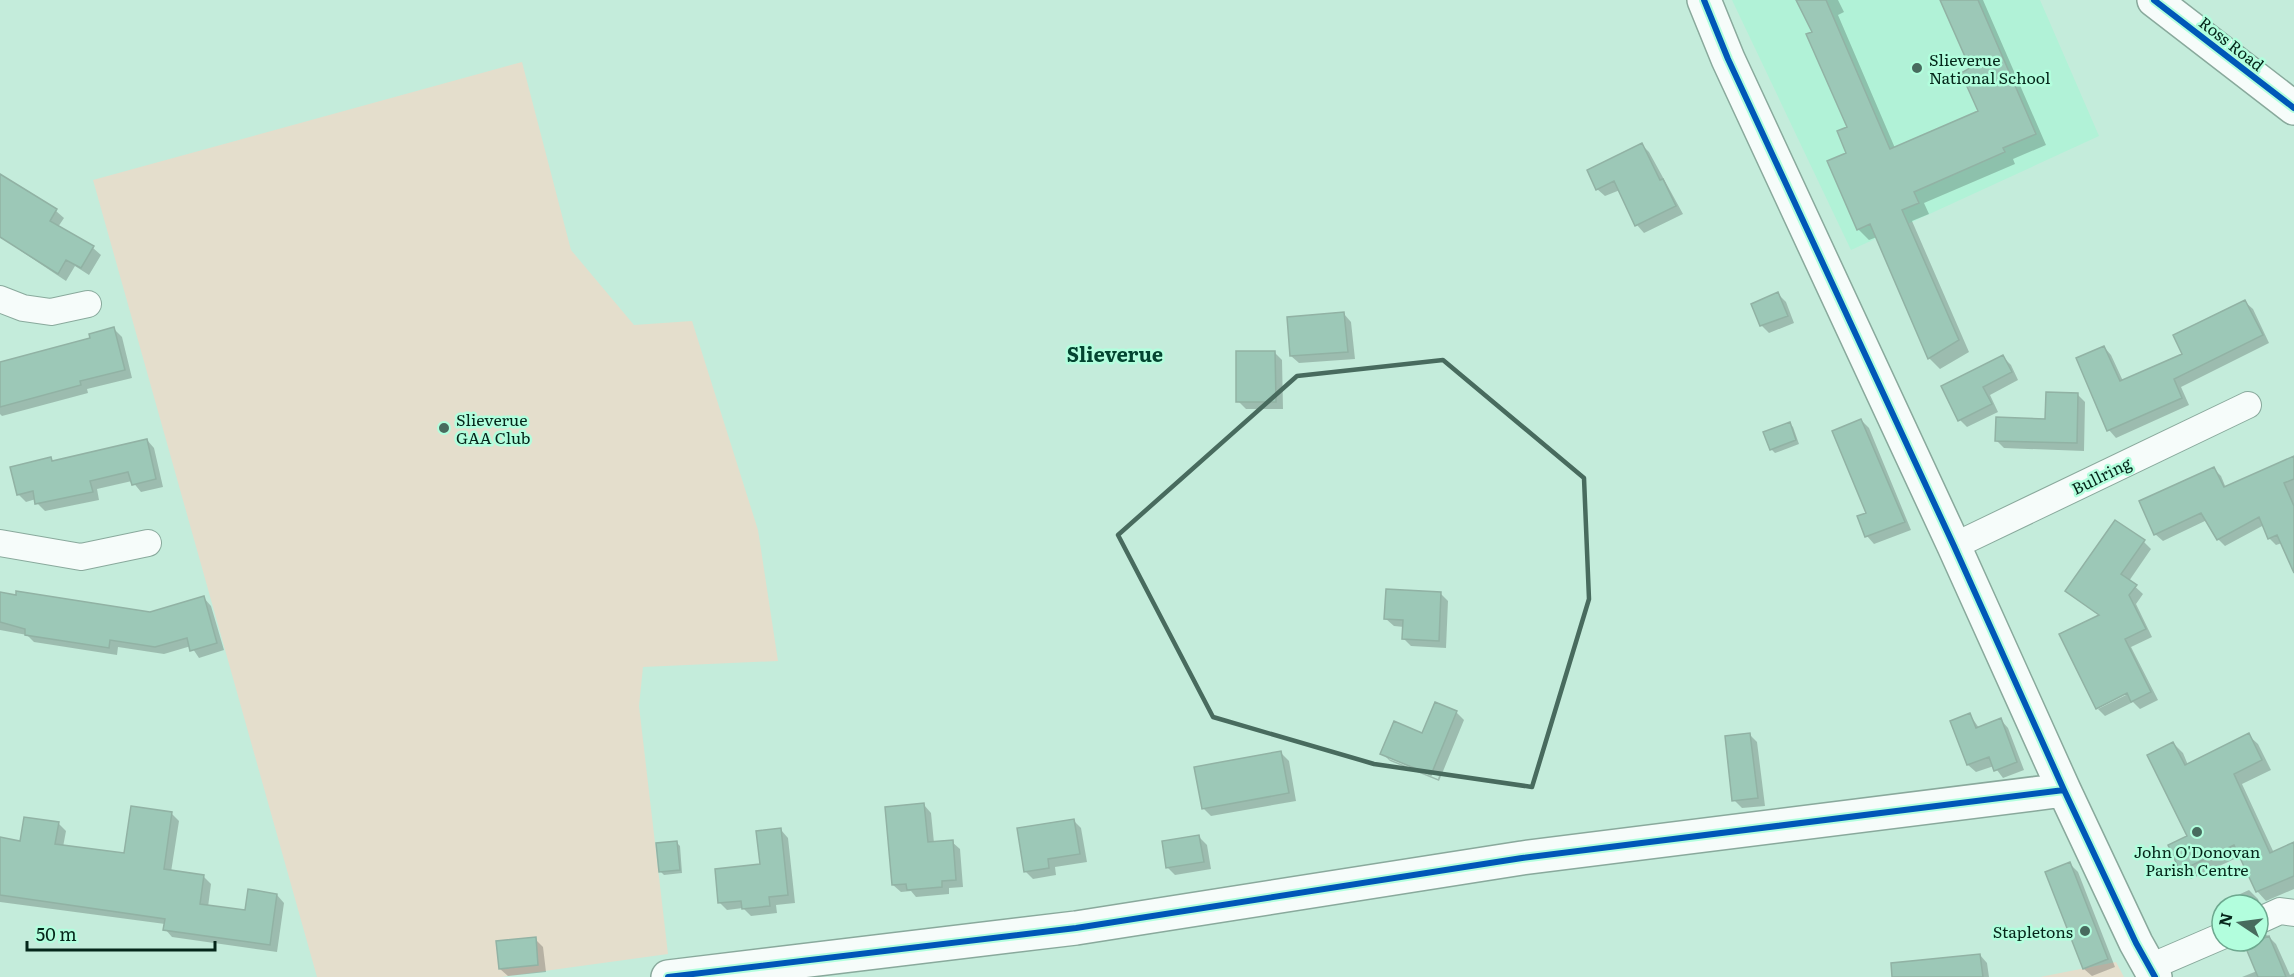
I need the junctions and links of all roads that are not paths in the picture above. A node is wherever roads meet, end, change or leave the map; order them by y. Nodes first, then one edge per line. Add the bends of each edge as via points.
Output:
1 (1704, 0) edge
2 (2154, 0) edge
3 (2294, 108) edge
4 (0, 299) edge
5 (88, 304) dead end
6 (2248, 405) dead end
7 (0, 543) edge
8 (148, 543) dead end
9 (1954, 546) junction
10 (2064, 790) junction
11 (2294, 913) edge
12 (2270, 916) edge
13 (2210, 942) edge
14 (2152, 972) edge
15 (668, 977) edge

1 - 9 street
2 - 3 street, Ross Road
4 - 5 street via 23,308 51,312
6 - 9 street, Bullring
7 - 8 street via 81,557
9 - 10 street
10 - 14 street
10 - 15 street via 1522,858 1076,928
11 - 12 street via 2280,911
13 - 14 street

